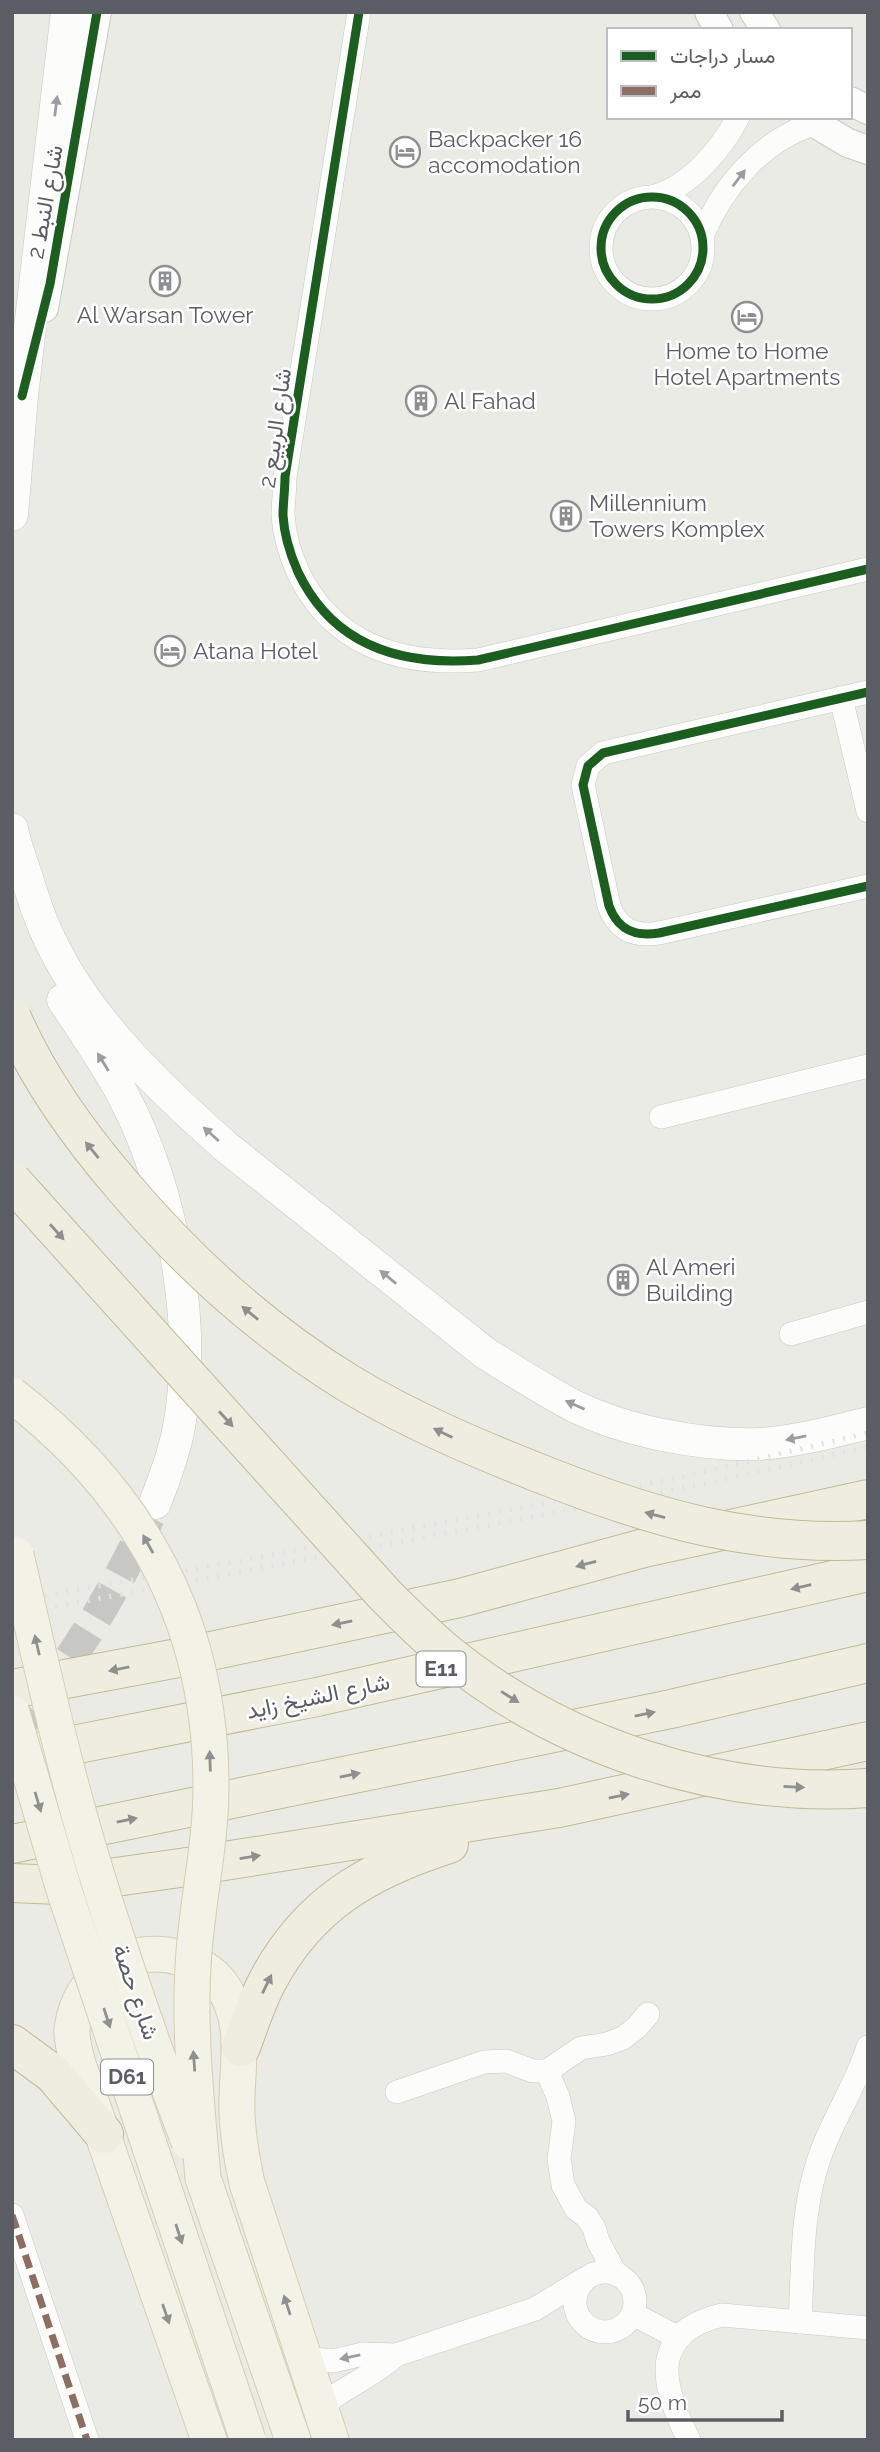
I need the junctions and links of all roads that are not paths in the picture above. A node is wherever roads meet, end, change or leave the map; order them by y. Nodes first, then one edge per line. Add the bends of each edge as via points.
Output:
1 (67, 12) edge
2 (97, 12) edge
3 (359, 12) edge
4 (709, 12) edge
5 (754, 12) edge
6 (718, 28) edge
7 (765, 28) edge
8 (852, 102) edge
9 (868, 110) edge
10 (737, 119) edge
11 (809, 121) edge
12 (868, 150) edge
13 (655, 196) junction
14 (702, 236) junction
15 (22, 396) junction
16 (12, 515) edge
17 (868, 569) edge
18 (868, 692) edge
19 (841, 698) junction
20 (868, 811) edge
21 (12, 829) edge
22 (12, 882) edge
23 (868, 886) edge
24 (12, 1018) edge
25 (868, 1066) edge
26 (661, 1117) dead end
27 (12, 1181) edge
28 (868, 1312) edge
29 (791, 1334) dead end
30 (12, 1395) edge
31 (868, 1423) edge
32 (868, 1499) edge
33 (155, 1503) tunnel mouth
34 (868, 1540) edge
35 (14, 1545) edge
36 (868, 1572) edge
37 (868, 1663) edge
38 (12, 1689) edge
39 (12, 1713) edge
40 (868, 1741) edge
41 (12, 1757) edge
42 (868, 1788) edge
43 (559, 1808) junction
44 (12, 1844) edge
45 (12, 1883) edge
46 (648, 2014) dead end
47 (12, 2044) edge
48 (241, 2047) junction
49 (868, 2047) edge
50 (547, 2071) junction
51 (397, 2092) dead end
52 (104, 2134) junction
53 (203, 2178) junction
54 (12, 2215) edge
55 (598, 2241) junction
56 (615, 2273) junction
57 (587, 2277) junction
58 (536, 2309) junction
59 (633, 2314) junction
60 (582, 2322) junction
61 (800, 2322) junction
62 (868, 2328) edge
63 (679, 2338) junction
64 (397, 2355) junction
65 (304, 2358) junction
66 (326, 2424) edge
67 (87, 2440) edge
68 (209, 2440) edge
69 (248, 2440) edge
70 (293, 2440) edge
71 (689, 2440) edge

15 -> 1 main road
2 - 15 street, شارع النبط 2 via 50,284
3 - 17 street, شارع الربيع 2 via 285,477 283,516 290,554 307,589 331,620 363,643 390,653 419,660 478,660
4 - 6 street
5 - 7 street
8 - 9 street
10 - 13 street via 684,183
11 - 12 street
14 -> 11 street via 755,158
13 - 14 street via 690,213
13 - 14 street via 629,201 604,229 601,255 619,286 652,299 677,293 699,270
15 - 16 main road
18 - 19 street
19 - 20 street
19 - 23 street via 603,753 589,766 583,785 609,906 628,931 638,935
31 -> 21 main road via 759,1444 693,1440 635,1427 575,1406 485,1353 225,1146 131,1054 55,951 38,914
33 -> 22 main road via 179,1426 183,1387 182,1309 173,1236 139,1130 106,1065 39,960 22,922
34 -> 24 highway, bridge via 772,1538 641,1511 458,1440 348,1382 247,1311 157,1226 62,1110
25 - 26 street
27 -> 42 highway, bridge via 385,1595 476,1675 545,1717 658,1763 778,1786
28 - 29 street
53 -> 30 main road, bridge via 192,1992 211,1788 206,1711 198,1673 175,1599 140,1530 93,1468
32 -> 38 highway via 644,1549 460,1598
53 -> 35 main road, شارع حصة / D61, bridge via 89,1847
36 -> 41 highway, شارع الشيخ زايد / E11 via 317,1697
44 -> 37 highway via 671,1709
39 -> 69 main road, شارع حصة / D61, bridge via 69,1905
43 -> 40 highway
45 -> 43 highway via 59,1885
48 -> 43 highway via 266,1984 286,1951 339,1895 406,1857
46 - 50 street via 623,2038 581,2048
47 - 52 highway via 53,2074
48 - 52 main road via 236,2012 220,1983 194,1962 162,1953 129,1956 100,1973 80,1999 71,2031
65 -> 48 main road via 239,2148 236,2112
49 - 61 street via 813,2177 805,2221
50 - 51 street via 495,2060
50 - 55 street via 562,2109 559,2159 563,2185
52 -> 68 main road
53 - 70 main road, شارع حصة / D61
54 - 67 street
55 - 56 street
55 - 57 street
56 - 57 street
56 - 59 street via 635,2294
57 - 58 street
57 - 60 street via 575,2292 575,2308
58 - 60 street
58 - 64 street
59 - 60 street via 622,2327 606,2333
59 - 63 street
61 - 62 street
61 - 63 street via 722,2315 698,2322
63 - 71 street via 668,2361 667,2386
64 -> 65 street via 363,2354 333,2361
64 - 66 street via 344,2390
65 - 66 main road

